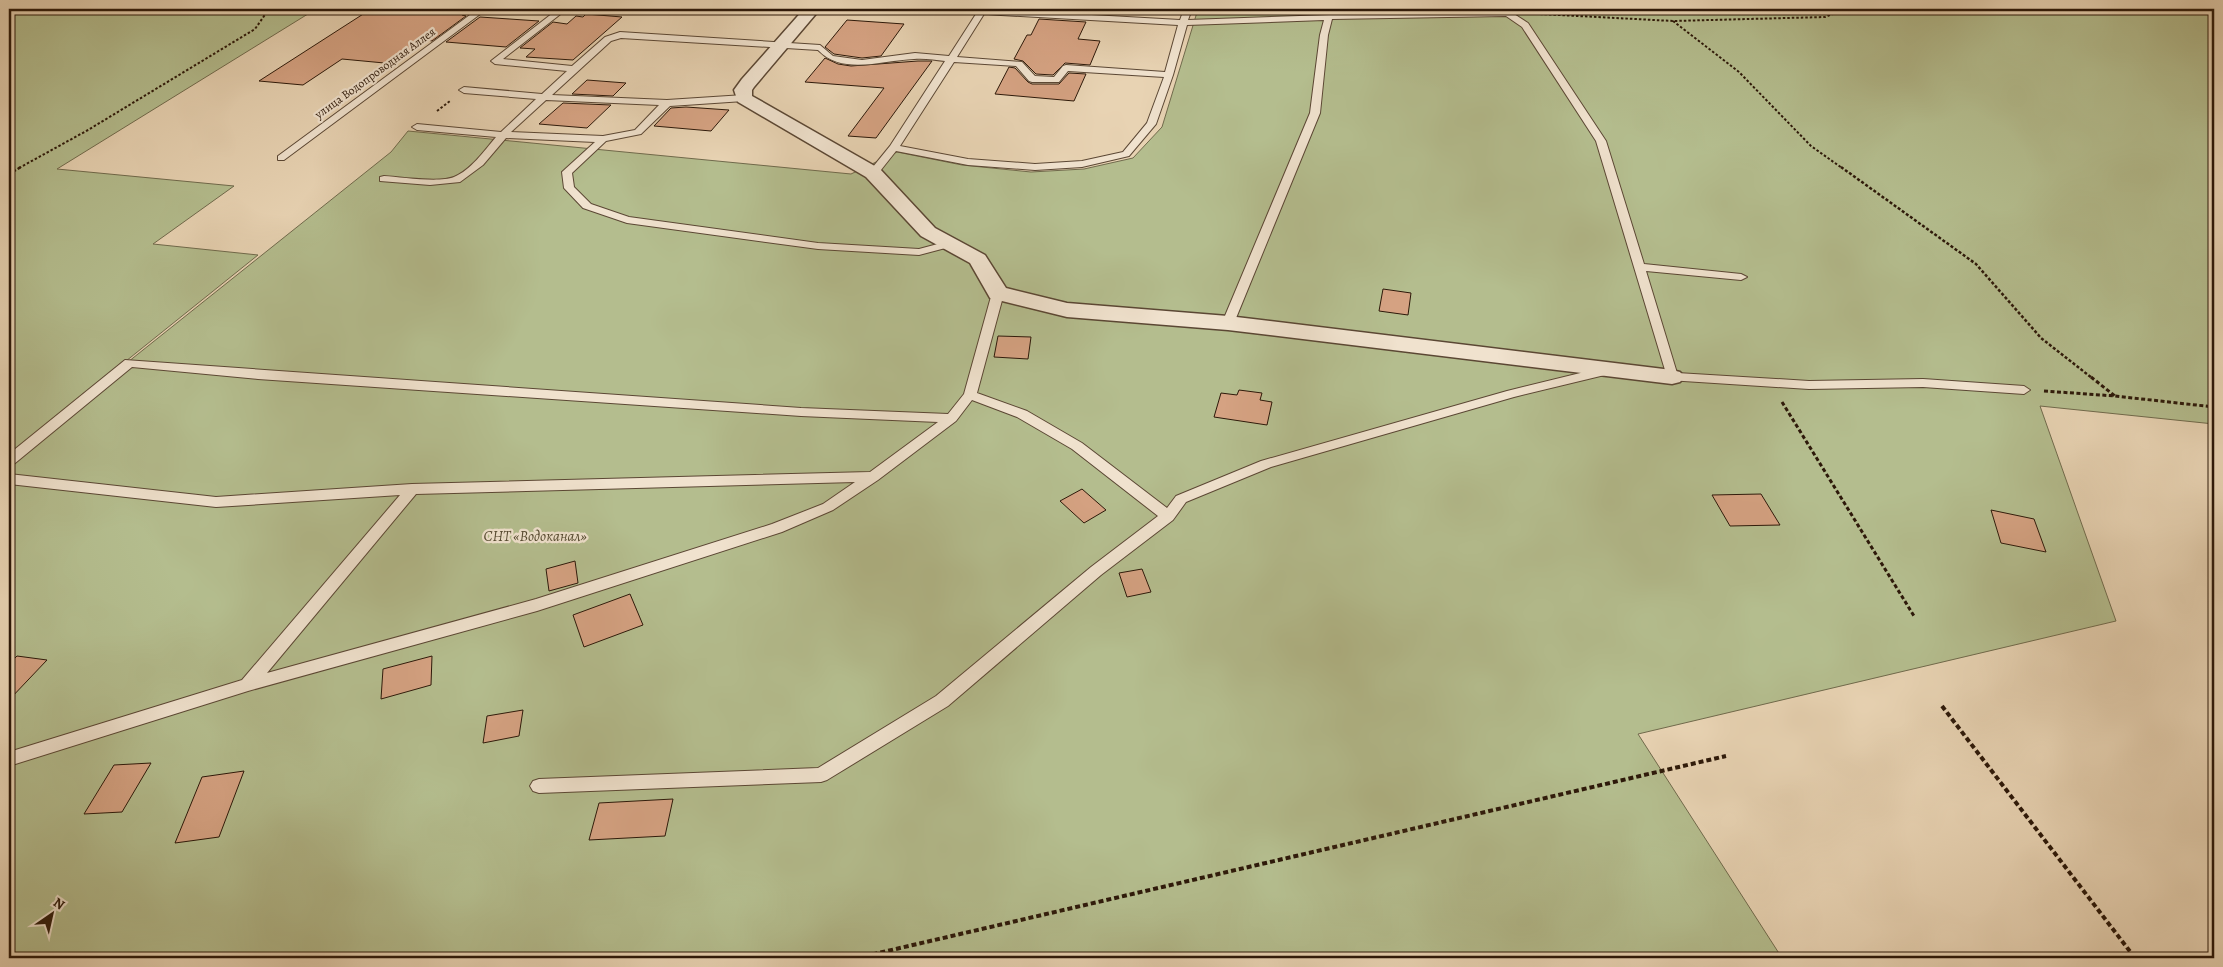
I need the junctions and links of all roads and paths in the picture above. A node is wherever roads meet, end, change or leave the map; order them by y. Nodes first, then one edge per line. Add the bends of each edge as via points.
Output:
1 (268, 9) edge
2 (483, 9) edge
3 (563, 9) edge
4 (597, 9) edge
5 (609, 9) edge
6 (812, 9) edge
7 (930, 9) edge
8 (1188, 9) edge
9 (1845, 9) edge
10 (982, 10) edge
11 (1471, 12) edge
12 (1536, 14) dead end
13 (1329, 17) junction
14 (1673, 21) junction
15 (1183, 23) junction
16 (781, 46) junction
17 (953, 58) junction
18 (574, 69) junction
19 (1169, 75) junction
20 (464, 90) dead end
21 (542, 97) junction
22 (744, 98) junction
23 (667, 103) junction
24 (417, 127) dead end
25 (503, 135) junction
26 (603, 138) junction
27 (894, 148) junction
28 (281, 158) dead end
29 (873, 173) junction
30 (9, 174) edge
31 (384, 179) dead end
32 (949, 244) junction
33 (1639, 267) junction
34 (1741, 277) dead end
35 (998, 293) junction
36 (1228, 323) junction
37 (1615, 369) junction
38 (1672, 376) junction
39 (1770, 383) junction
40 (2024, 390) joint
41 (970, 395) junction
42 (2114, 396) junction
43 (2214, 407) edge
44 (952, 418) junction
45 (9, 461) edge
46 (873, 477) junction
47 (9, 479) edge
48 (412, 489) junction
49 (1168, 516) junction
50 (1914, 616) dead end
51 (248, 685) junction
52 (1942, 706) dead end
53 (1726, 756) dead end
54 (9, 760) edge
55 (539, 786) dead end
56 (856, 958) edge
57 (2135, 958) edge

1 - 30 path via 255,29
2 - 28 lane, улица Водопроводная Аллея
3 - 18 lane via 495,61
4 - 5 lane
6 - 16 street
7 - 10 lane
8 - 15 lane
9 - 14 path via 1824,17
10 - 15 lane
10 - 17 lane
11 - 13 lane
11 - 33 lane via 1508,14 1531,33 1601,140
12 - 14 path
13 - 15 lane
13 - 36 lane via 1315,113
14 - 42 path via 1739,72 1812,146 1976,264 2042,338
15 - 19 lane
16 - 17 lane via 820,48 830,58 862,63 915,56
16 - 18 lane via 620,35 608,39
16 - 22 street via 743,90
17 - 19 lane via 1019,64 1032,79 1056,80 1066,68
17 - 27 lane
18 - 21 lane
19 - 27 lane via 1151,124 1126,154 1082,164 1035,167 968,162
20 - 21 lane
21 - 23 lane
21 - 25 lane
22 - 23 lane
22 - 29 street
23 - 26 lane via 638,132
24 - 25 lane
25 - 26 lane
25 - 31 lane via 479,163 456,180
26 - 32 lane via 567,172 569,188 587,206 626,220 818,246 920,252
27 - 29 lane
29 - 32 street via 928,232
32 - 35 street via 978,259
33 - 34 lane
33 - 38 lane
35 - 36 street via 1067,310
35 - 41 lane
36 - 37 street
37 - 38 street
37 - 49 lane via 1511,394 1266,464 1181,498
38 - 39 lane
39 - 40 lane via 1923,383
39 - 50 path
40 - 42 path
41 - 44 lane
41 - 49 lane via 1022,414 1077,446
42 - 43 path
44 - 45 lane via 801,412 268,376 129,363
44 - 46 lane
46 - 48 lane
46 - 51 lane via 828,507 777,528 537,605
47 - 48 lane via 216,502
48 - 51 lane
49 - 55 lane via 1096,571 942,701 821,775
51 - 54 lane
52 - 57 path
53 - 56 path

